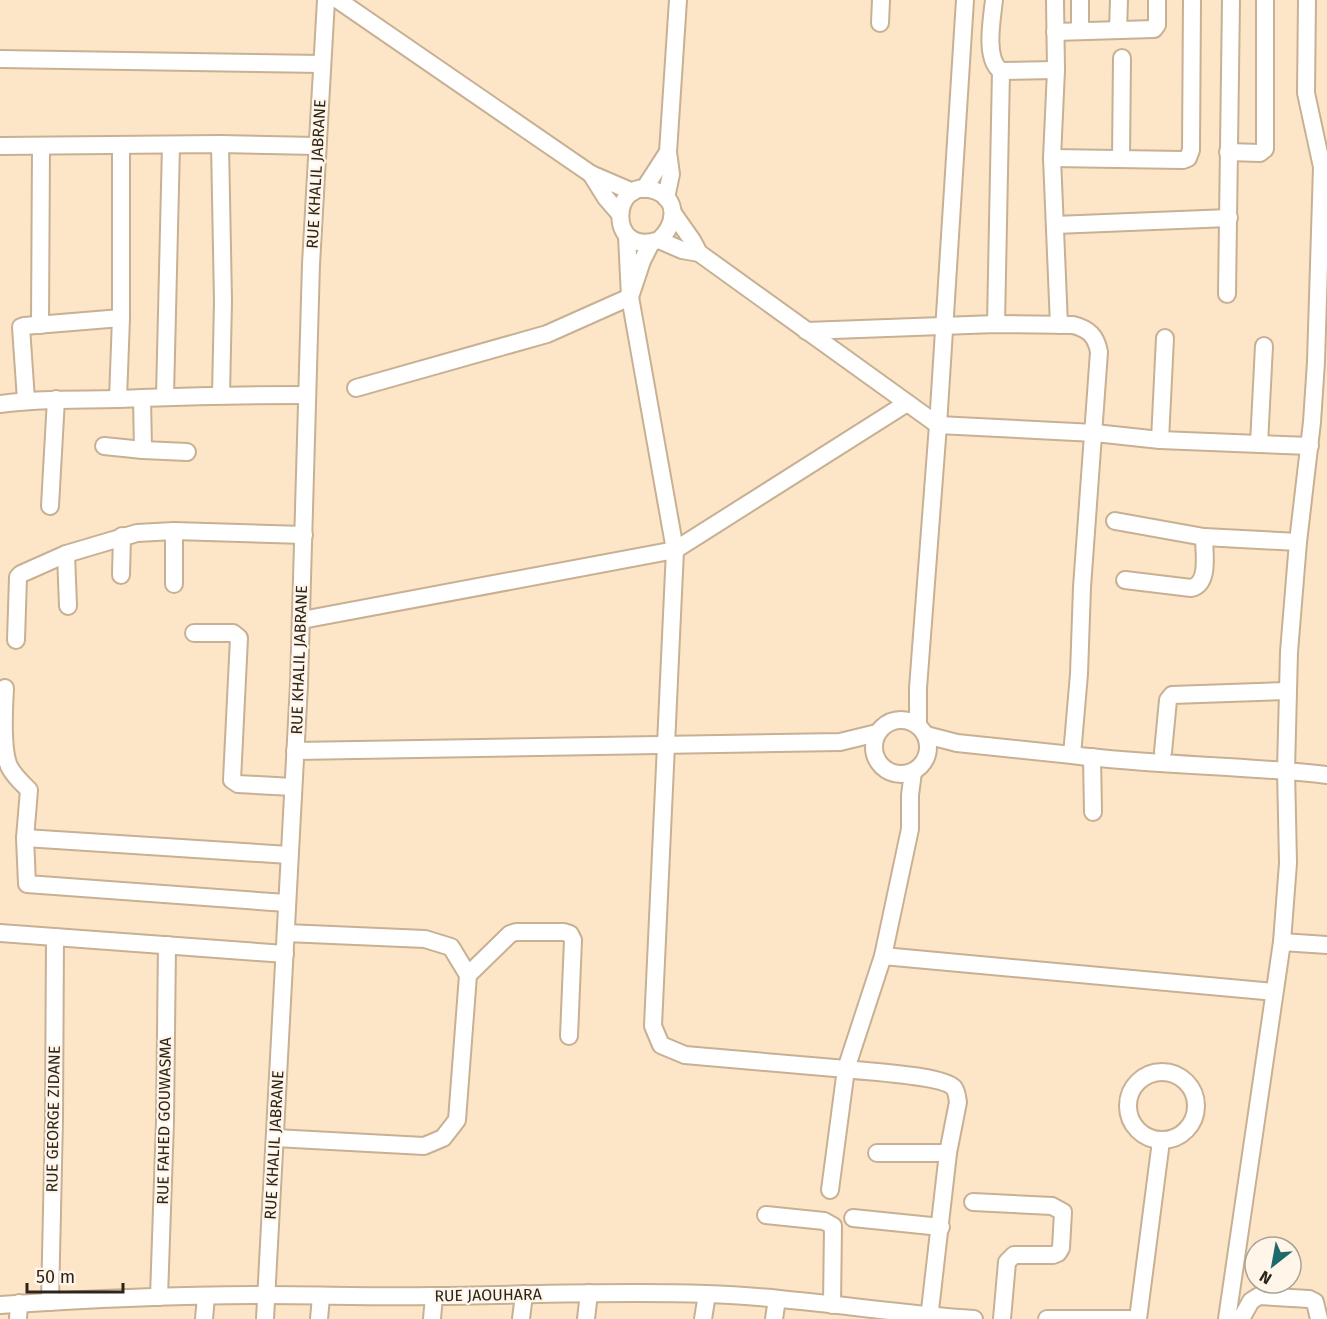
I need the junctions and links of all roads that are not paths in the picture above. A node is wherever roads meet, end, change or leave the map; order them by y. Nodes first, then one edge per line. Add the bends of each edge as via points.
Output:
1 (326, 0) edge
2 (338, 0) edge
3 (678, 0) edge
4 (880, 0) edge
5 (964, 0) edge
6 (994, 0) edge
7 (1055, 0) edge
8 (1080, 0) edge
9 (1119, 0) edge
10 (1157, 0) edge
11 (1192, 0) edge
12 (1231, 0) edge
13 (1266, 0) edge
14 (1307, 0) edge
15 (880, 23) dead end
16 (1118, 30) junction
17 (1080, 31) junction
18 (1056, 32) junction
19 (1122, 58) dead end
20 (0, 59) edge
21 (322, 64) junction
22 (1000, 70) junction
23 (1056, 70) junction
24 (220, 144) junction
25 (171, 145) junction
26 (0, 146) edge
27 (317, 146) junction
28 (41, 147) junction
29 (121, 147) junction
30 (668, 152) junction
31 (1228, 152) junction
32 (1053, 158) junction
33 (1121, 159) junction
34 (591, 174) junction
35 (639, 190) junction
36 (670, 206) junction
37 (619, 213) junction
38 (1229, 218) junction
39 (1055, 225) junction
40 (627, 236) junction
41 (655, 241) junction
42 (699, 253) junction
43 (1322, 283) edge
44 (1227, 294) dead end
45 (630, 297) junction
46 (121, 318) junction
47 (996, 324) junction
48 (40, 325) junction
49 (944, 325) junction
50 (1059, 325) junction
51 (806, 331) junction
52 (1165, 338) dead end
53 (1264, 346) dead end
54 (1322, 363) edge
55 (356, 388) dead end
56 (221, 395) junction
57 (307, 395) junction
58 (165, 396) junction
59 (142, 398) junction
60 (56, 399) junction
61 (117, 399) junction
62 (26, 400) junction
63 (907, 403) junction
64 (0, 404) edge
65 (1320, 423) edge
66 (938, 425) junction
67 (1095, 433) junction
68 (1160, 440) junction
69 (1259, 444) junction
70 (104, 446) dead end
71 (1310, 446) junction
72 (142, 450) junction
73 (187, 452) dead end
74 (50, 506) dead end
75 (1115, 521) dead end
76 (174, 531) junction
77 (304, 535) junction
78 (122, 536) junction
79 (1204, 537) junction
80 (1298, 542) junction
81 (675, 550) junction
82 (66, 554) junction
83 (121, 575) dead end
84 (1125, 580) dead end
85 (174, 584) dead end
86 (68, 606) dead end
87 (302, 620) junction
88 (194, 633) dead end
89 (16, 640) dead end
90 (5, 688) dead end
91 (918, 688) junction
92 (1287, 692) junction
93 (894, 720) junction
94 (922, 730) junction
95 (877, 733) junction
96 (840, 742) junction
97 (957, 743) junction
98 (664, 745) junction
99 (295, 751) junction
100 (928, 752) junction
101 (1163, 752) dead end
102 (874, 754) junction
103 (1072, 755) junction
104 (1092, 757) junction
105 (1286, 770) junction
106 (904, 773) junction
107 (1327, 775) edge
108 (293, 788) junction
109 (1093, 812) dead end
110 (25, 838) junction
111 (289, 855) junction
112 (286, 903) junction
113 (0, 933) edge
114 (286, 933) junction
115 (55, 937) junction
116 (1282, 942) junction
117 (167, 945) junction
118 (1327, 945) edge
119 (285, 954) junction
120 (883, 956) junction
121 (468, 975) junction
122 (1274, 992) junction
123 (569, 1036) dead end
124 (846, 1069) junction
125 (275, 1138) junction
126 (1161, 1141) junction
127 (877, 1153) dead end
128 (948, 1153) junction
129 (830, 1190) dead end
130 (973, 1202) dead end
131 (766, 1215) dead end
132 (853, 1218) dead end
133 (941, 1227) junction
134 (589, 1293) junction
135 (524, 1294) junction
136 (707, 1294) junction
137 (266, 1295) junction
138 (206, 1296) junction
139 (434, 1296) junction
140 (159, 1297) junction
141 (321, 1297) junction
142 (777, 1299) junction
143 (50, 1302) junction
144 (0, 1305) edge
145 (832, 1305) junction
146 (19, 1311) edge
147 (930, 1318) edge
148 (1113, 1318) edge
149 (204, 1319) edge
150 (265, 1319) edge
151 (320, 1319) edge
152 (432, 1319) edge
153 (521, 1319) edge
154 (586, 1319) edge
155 (703, 1319) edge
156 (774, 1319) edge
157 (974, 1319) edge
158 (1002, 1319) edge
159 (1047, 1319) edge
160 (1137, 1319) edge
161 (1227, 1319) edge
162 (1241, 1319) edge
163 (1319, 1319) edge

1 - 21 street, RUE KHALIL JABRANE
2 - 34 street
3 - 30 street
4 - 15 street
5 - 49 street
6 - 22 street via 991,59
7 - 18 street
8 - 17 street
9 - 16 street
10 - 16 street via 1155,29
11 - 33 street via 1191,154 1183,160
12 - 31 street
13 - 31 street via 1265,149 1260,153
14 - 43 street via 1306,93 1322,167
16 - 17 street
17 - 18 street
18 - 23 street
19 - 33 street
20 - 21 street
21 - 27 street, RUE KHALIL JABRANE
22 - 23 street
22 - 47 street
23 - 32 street
24 - 25 street
24 - 27 street
24 - 56 street
25 - 29 street
25 - 58 street
26 - 28 street
27 - 57 street, RUE KHALIL JABRANE
28 - 29 street
28 - 48 street
29 - 46 street
30 - 35 street
30 - 36 street
31 - 38 street
32 - 33 street
32 - 39 street
34 - 35 street
34 - 37 street
35 - 36 street via 656,191
35 - 37 street via 623,201
36 - 41 street via 672,224
36 - 42 street
37 - 40 street
38 - 39 street
38 - 44 street
39 - 50 street
40 - 41 street
40 - 45 street
41 - 42 street
41 - 45 street via 642,261
42 - 51 street
43 - 54 street
45 - 55 street via 547,334
45 - 81 street
46 - 48 street
46 - 61 street
47 - 49 street
47 - 50 street
48 - 62 street via 24,326 21,330
49 - 51 street
49 - 66 street
50 - 67 street via 1083,327 1098,343
51 - 63 street
52 - 68 street
53 - 69 street
54 - 65 street
56 - 57 street
56 - 58 street
57 - 77 street, RUE KHALIL JABRANE
58 - 59 street
59 - 61 street
59 - 72 street
60 - 61 street
60 - 62 street
60 - 74 street
62 - 64 street
63 - 66 street
63 - 81 street
65 - 71 street
66 - 67 street
66 - 91 street
67 - 68 street
67 - 103 street
68 - 69 street
69 - 71 street
70 - 72 street
71 - 80 street
72 - 73 street
75 - 79 street
76 - 77 street
76 - 78 street
76 - 85 street
77 - 87 street, RUE KHALIL JABRANE
78 - 82 street
78 - 83 street
79 - 80 street
79 - 84 street via 1204,574 1198,586
80 - 92 street
81 - 87 street
81 - 98 street
82 - 86 street
82 - 89 street via 18,577
87 - 99 street, RUE KHALIL JABRANE
88 - 108 street via 233,633 239,638 232,780 238,784
90 - 110 street via 3,726 9,766 29,790
91 - 93 street
91 - 94 street
92 - 101 street via 1172,695 1168,700
92 - 105 street
93 - 94 street via 906,720
93 - 95 street
94 - 97 street
94 - 100 street
95 - 96 street
95 - 102 street
96 - 98 street
96 - 102 street
97 - 100 street
97 - 103 street
98 - 99 street
98 - 124 street via 653,1026 661,1045 685,1055
99 - 108 street, RUE KHALIL JABRANE
100 - 106 street via 923,764
102 - 106 street via 882,767
103 - 104 street
104 - 105 street
104 - 109 street
105 - 107 street
105 - 116 street via 1288,863
106 - 120 street via 910,795 910,829
108 - 111 street, RUE KHALIL JABRANE
110 - 111 street
110 - 112 street via 28,885
111 - 112 street, RUE KHALIL JABRANE
112 - 114 street, RUE KHALIL JABRANE
113 - 115 street
114 - 119 street, RUE KHALIL JABRANE
114 - 121 street via 425,939 451,947
115 - 117 street
115 - 143 street, RUE GEORGE ZIDANE
116 - 118 street
116 - 122 street
117 - 119 street
117 - 140 street, RUE FAHED GOUWASMA
119 - 125 street, RUE KHALIL JABRANE
120 - 122 street
120 - 124 street
121 - 123 street via 510,934 570,934 573,940
121 - 125 street via 457,1120 443,1138 424,1146
122 - 161 street
124 - 128 street via 913,1076 954,1087 958,1102
124 - 129 street
125 - 137 street, RUE KHALIL JABRANE
126 - 126 street via 1185,1132 1194,1121 1197,1108 1188,1083 1164,1072 1139,1081 1128,1105 1137,1130
126 - 160 street
127 - 128 street
128 - 133 street
130 - 158 street via 1052,1206 1064,1212 1058,1253 1009,1258
131 - 145 street via 824,1221 833,1226
132 - 133 street
133 - 147 street
134 - 135 street, RUE JAOUHARA
134 - 136 street, RUE JAOUHARA
134 - 154 street
135 - 139 street, RUE JAOUHARA
135 - 153 street
136 - 142 street, RUE JAOUHARA
136 - 155 street
137 - 138 street, RUE JAOUHARA
137 - 141 street, RUE JAOUHARA
137 - 150 street, RUE KHALIL JABRANE
138 - 140 street, RUE JAOUHARA
138 - 149 street
139 - 141 street, RUE JAOUHARA
139 - 152 street
140 - 143 street, RUE JAOUHARA
141 - 151 street
142 - 145 street, RUE JAOUHARA
142 - 156 street
143 - 146 street, RUE JAOUHARA
144 - 146 street, RUE JAOUHARA
145 - 147 street, RUE JAOUHARA
147 - 157 street, RUE JAOUHARA
148 - 159 street
148 - 160 street
162 - 163 street via 1258,1296 1309,1299 1315,1302

